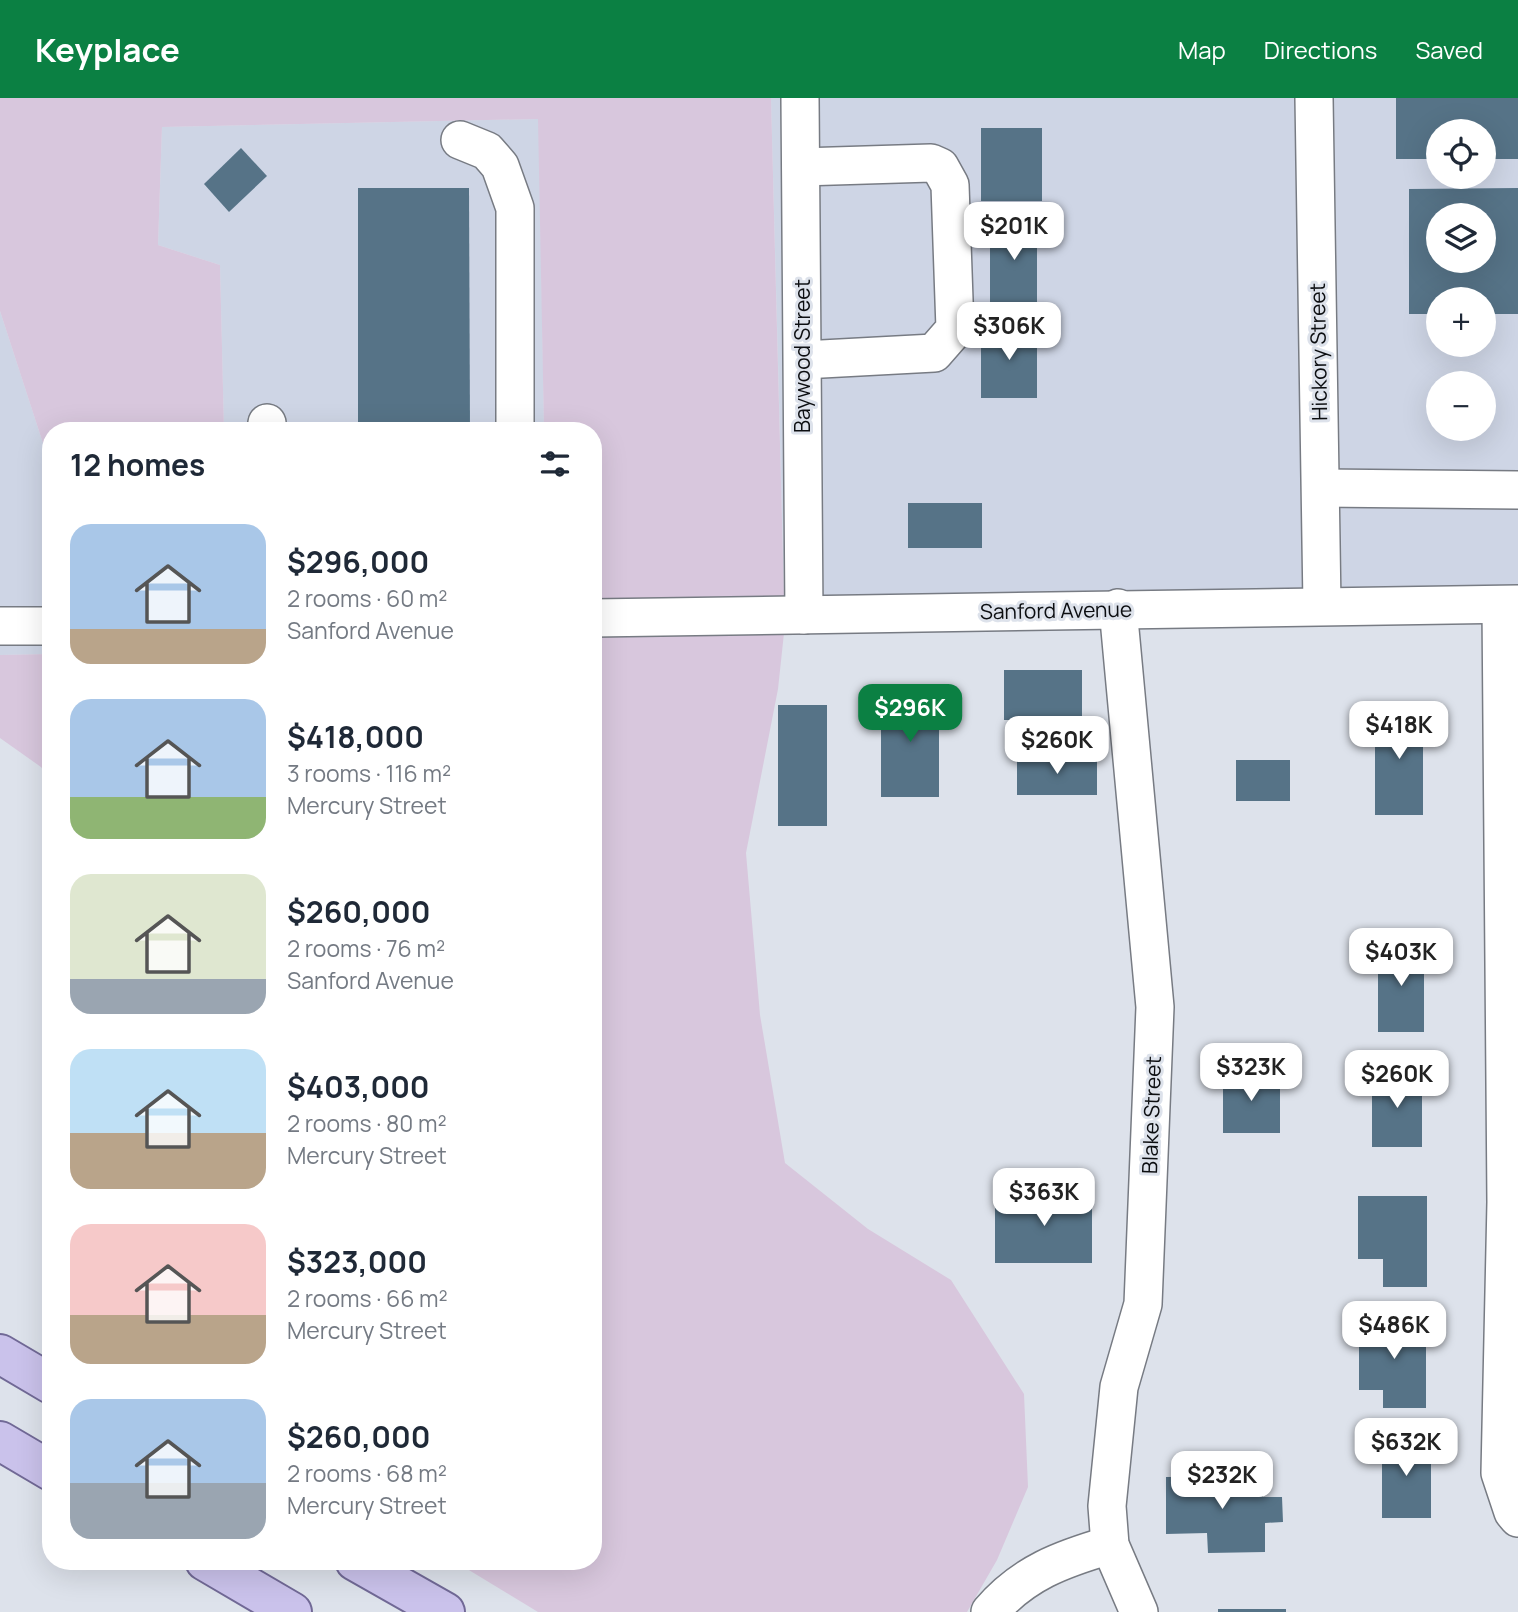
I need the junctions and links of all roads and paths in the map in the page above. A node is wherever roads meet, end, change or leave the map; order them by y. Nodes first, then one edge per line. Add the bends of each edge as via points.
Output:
1 (800, 98) edge
2 (1314, 98) edge
3 (460, 140) dead end
4 (801, 167) junction
5 (803, 360) junction
6 (515, 422) edge
7 (1321, 488) junction
8 (1518, 490) edge
9 (1322, 605) junction
10 (1510, 605) edge
11 (1118, 608) junction
12 (804, 615) junction
13 (602, 618) edge
14 (0, 626) edge
15 (42, 626) edge
16 (1511, 845) edge
17 (1512, 1202) edge
18 (0, 1354) edge
19 (42, 1379) edge
20 (0, 1441) edge
21 (42, 1466) edge
22 (1518, 1518) edge
23 (1110, 1545) junction
24 (220, 1570) edge
25 (370, 1570) edge
26 (435, 1610) edge
27 (292, 1612) edge
28 (990, 1612) edge
29 (1139, 1612) edge

1 - 4 street, Baywood Street
2 - 7 street, Hickory Street
3 - 6 street via 487,151 500,166 515,208
4 - 5 street, Baywood Street
4 - 5 street via 931,163 940,167 950,185 955,329 934,353
5 - 12 street, Baywood Street
7 - 8 street
7 - 9 street, Hickory Street
9 - 10 street, Sanford Avenue
9 - 11 street, Sanford Avenue
10 - 16 street
11 - 12 street, Sanford Avenue
11 - 23 street, Blake Street via 1155,1007 1143,1304 1119,1387 1107,1506
12 - 13 street, Sanford Avenue
14 - 15 street
16 - 17 street
17 - 22 street via 1500,1472
18 - 19 main road
20 - 21 main road
23 - 28 street via 1057,1560 1006,1593
23 - 29 street, Blake Street
24 - 27 main road
25 - 26 main road

